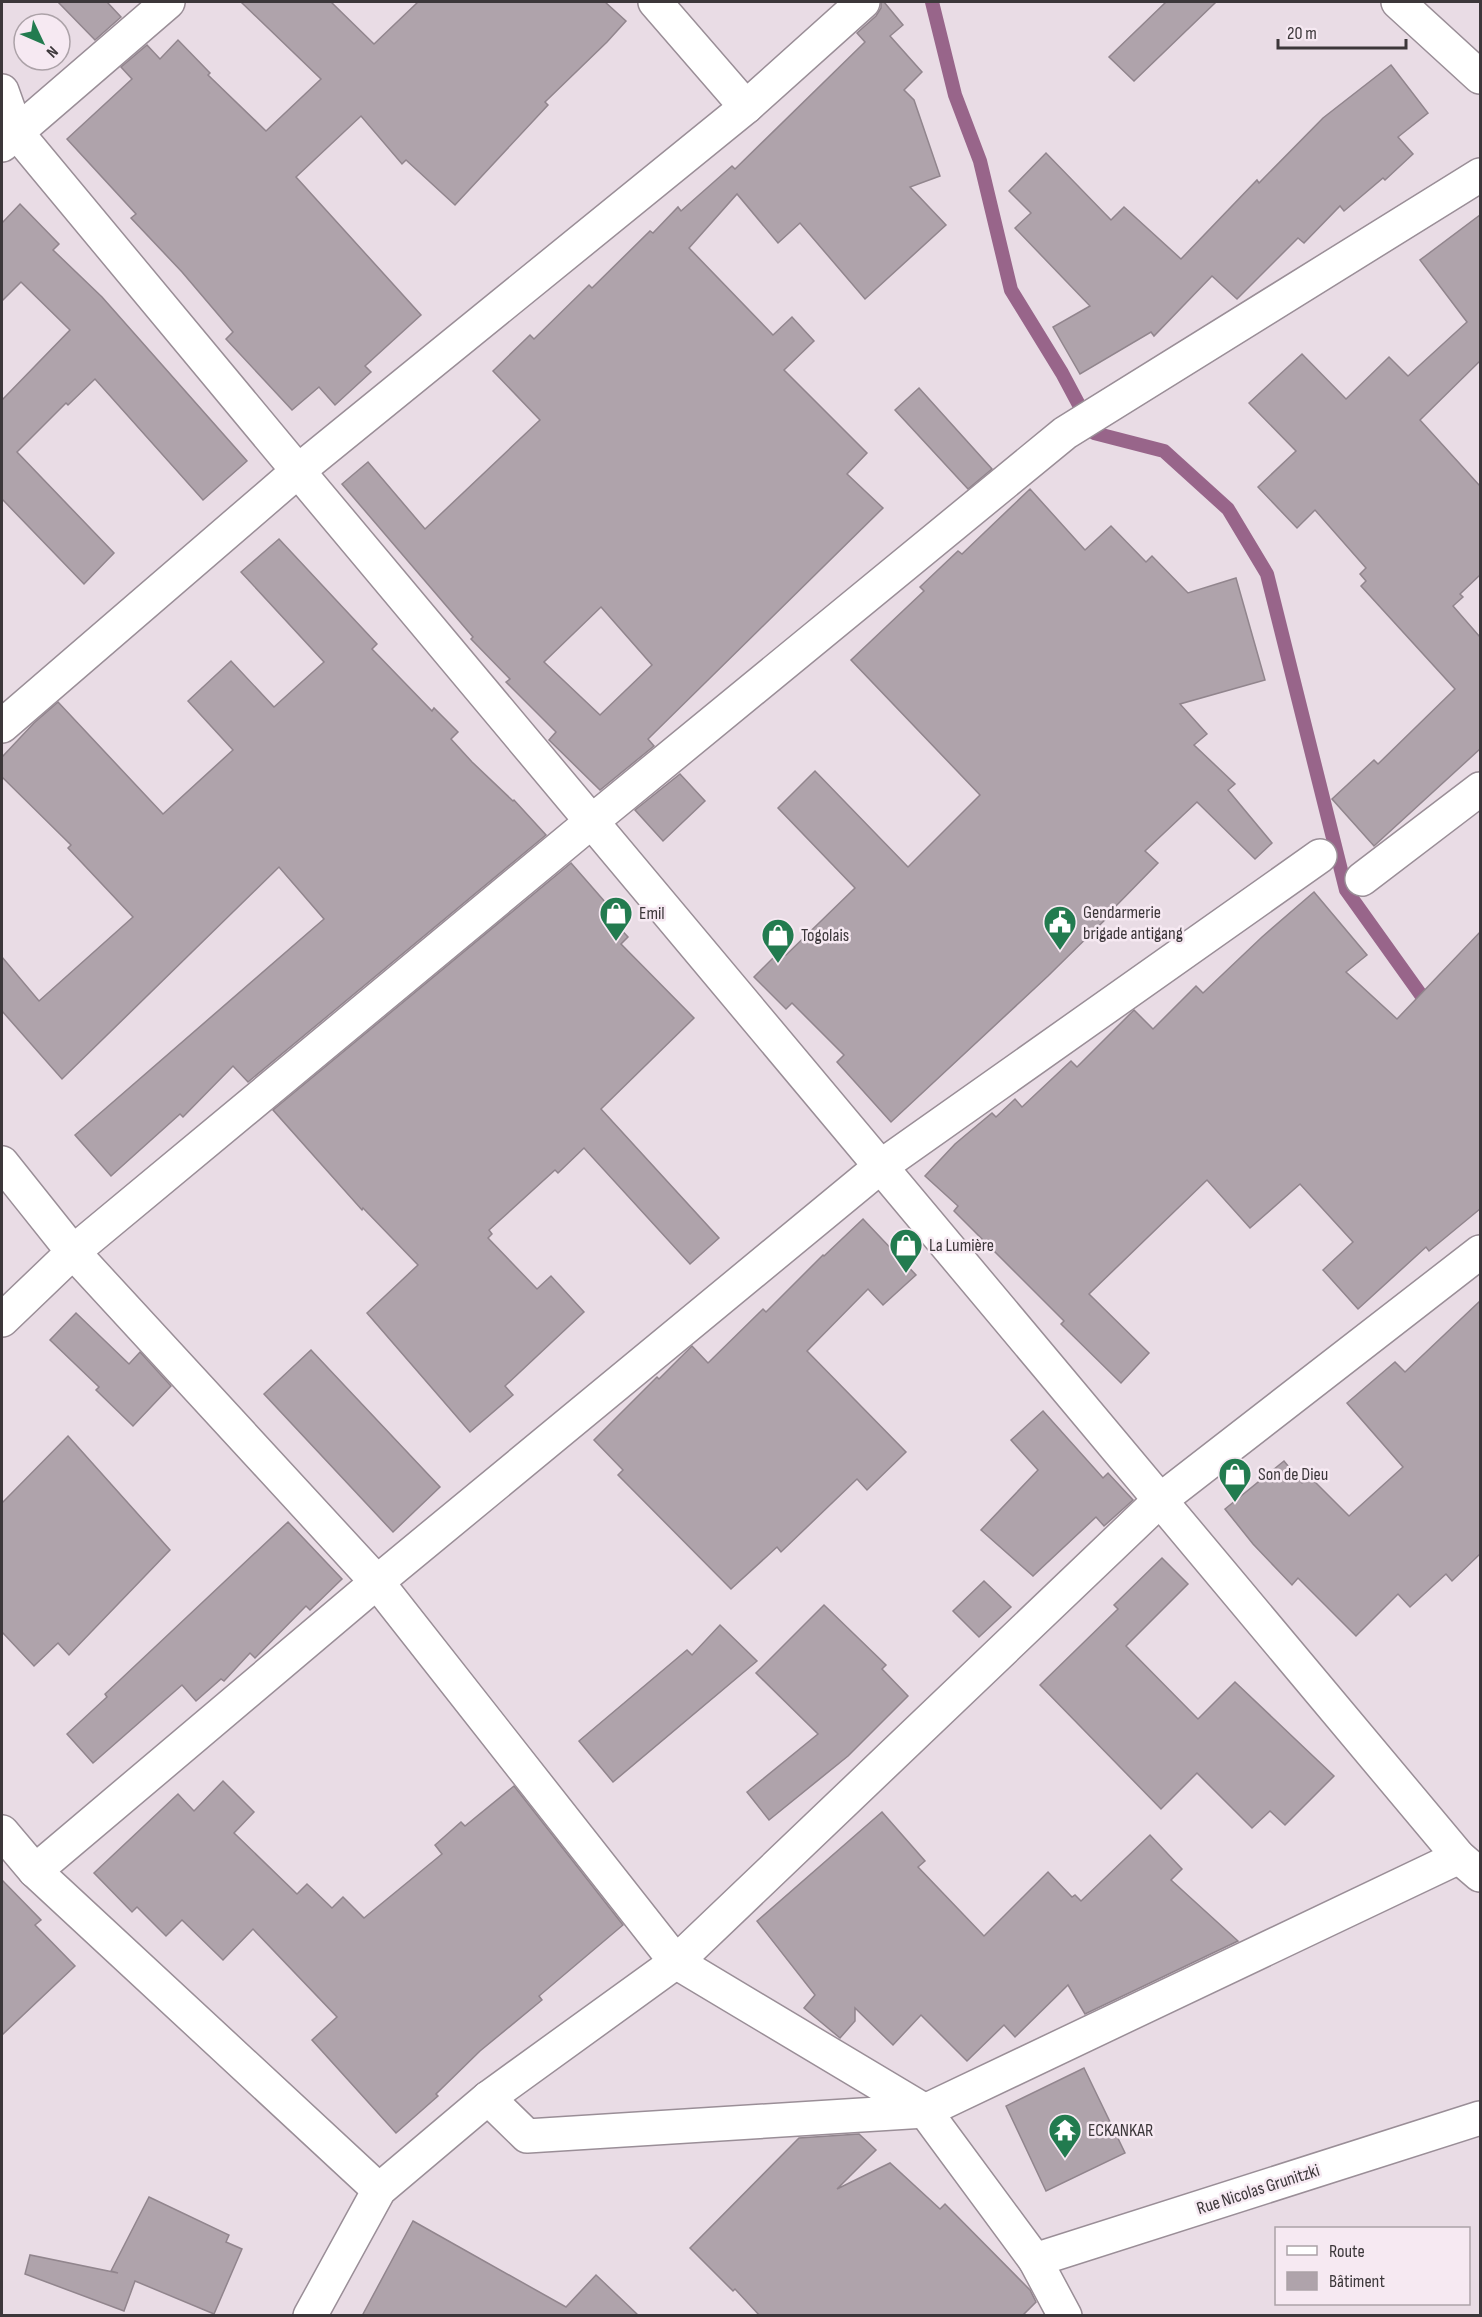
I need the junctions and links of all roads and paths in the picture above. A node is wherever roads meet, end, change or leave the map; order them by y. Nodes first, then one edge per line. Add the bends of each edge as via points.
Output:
1 (168, 2) edge
2 (655, 2) edge
3 (863, 2) edge
4 (1398, 2) edge
5 (1480, 77) edge
6 (2, 91) edge
7 (746, 107) junction
8 (9, 139) edge
9 (1480, 175) edge
10 (298, 471) junction
11 (2, 726) edge
12 (1480, 789) edge
13 (591, 822) junction
14 (1320, 856) dead end
15 (1362, 879) dead end
16 (2, 1162) edge
17 (880, 1167) junction
18 (73, 1252) junction
19 (1480, 1252) edge
20 (2, 1320) edge
21 (1159, 1501) junction
22 (377, 1582) junction
23 (2, 1832) edge
24 (1469, 1866) edge
25 (35, 1871) junction
26 (676, 1962) junction
27 (488, 2098) junction
28 (925, 2111) junction
29 (1480, 2118) edge
30 (379, 2190) junction
31 (1035, 2260) junction
32 (310, 2316) edge
33 (1065, 2316) edge

1 - 8 street
2 - 7 street
3 - 7 street
4 - 5 street
6 - 8 street
7 - 10 street
8 - 10 street
9 - 13 street via 1065,433
10 - 11 street
10 - 13 street
12 - 15 street
13 - 17 street
13 - 18 street
14 - 17 street
16 - 18 street
17 - 21 street
17 - 22 street
18 - 20 street
18 - 22 street
19 - 21 street
21 - 24 street
21 - 26 street
22 - 25 street
22 - 26 street
23 - 25 street
24 - 28 street
25 - 30 street
26 - 27 street
26 - 28 street
27 - 28 street via 527,2136
27 - 30 street
28 - 31 street
29 - 31 street, Rue Nicolas Grunitzki
30 - 32 street
31 - 33 street

